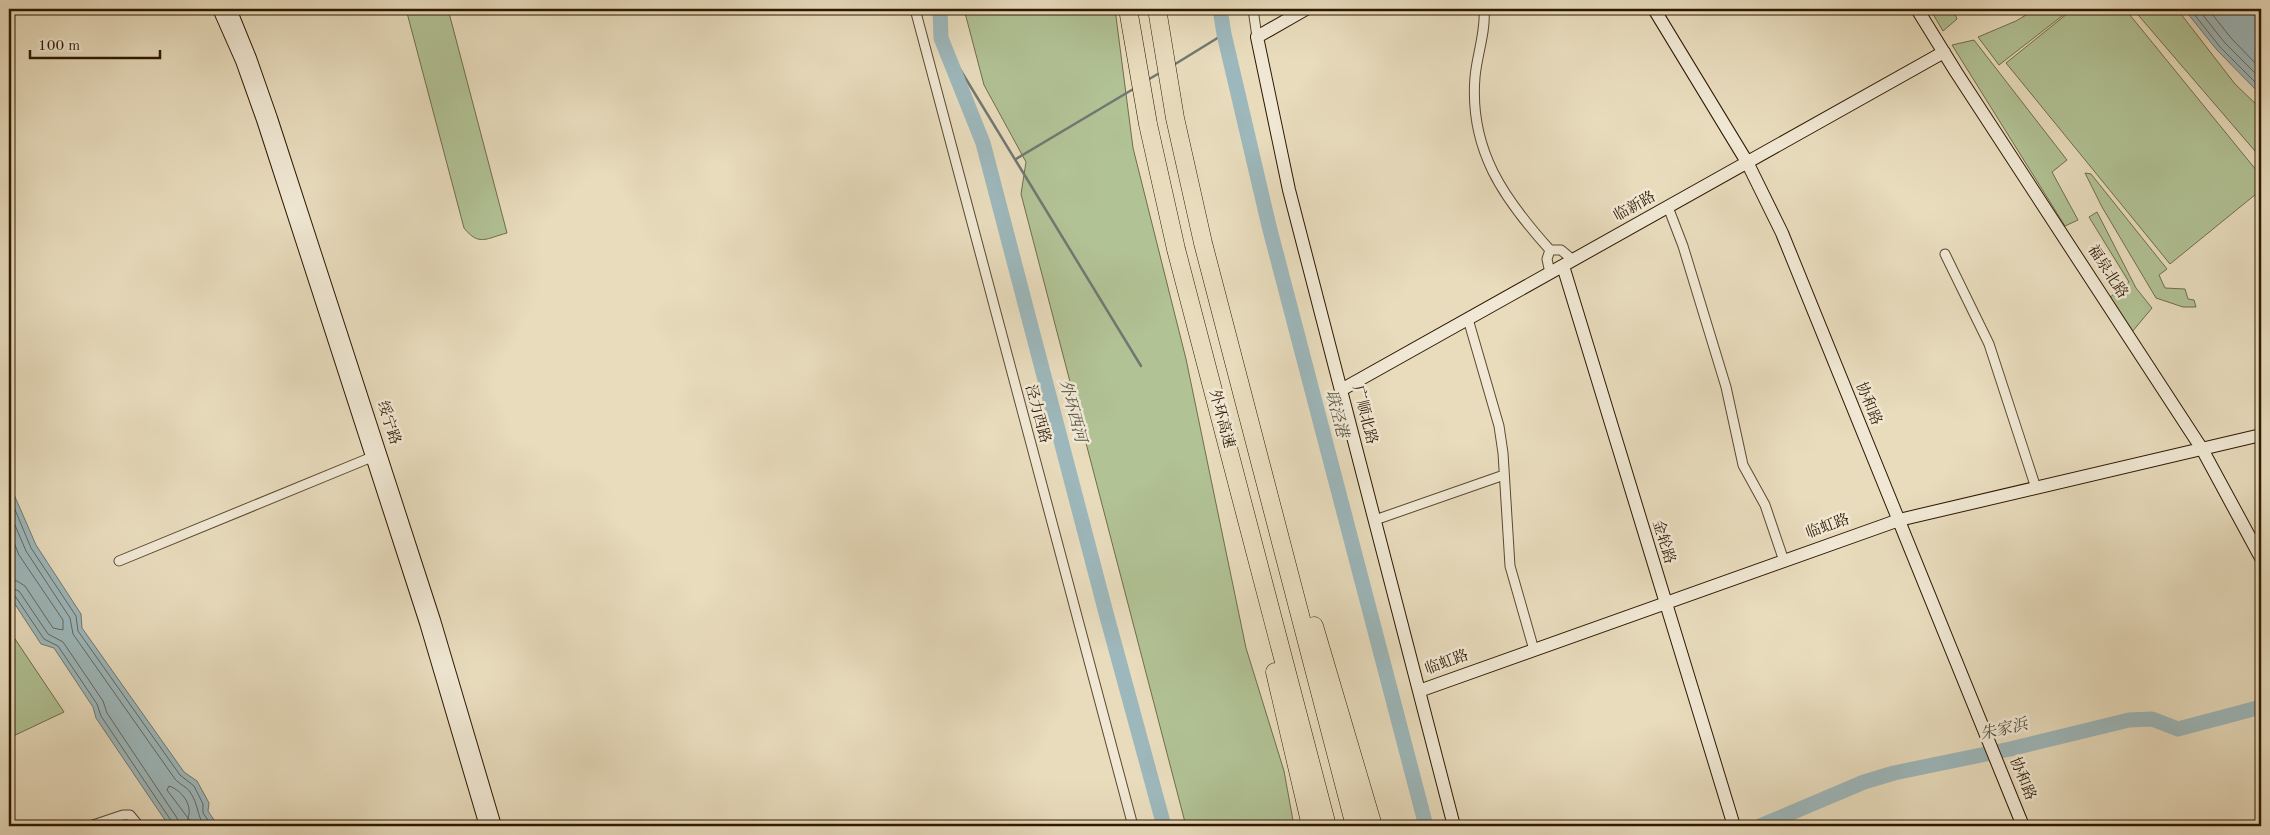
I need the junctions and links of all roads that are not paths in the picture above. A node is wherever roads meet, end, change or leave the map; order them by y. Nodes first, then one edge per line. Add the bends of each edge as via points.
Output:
1 (220, 9) edge
2 (230, 9) edge
3 (915, 9) edge
4 (1128, 9) edge
5 (1157, 9) edge
6 (1253, 9) edge
7 (1306, 9) edge
8 (1484, 9) edge
9 (1654, 9) edge
10 (1917, 9) edge
11 (236, 34) junction
12 (1258, 37) junction
13 (1944, 52) junction
14 (1747, 162) junction
15 (1668, 207) junction
16 (1550, 250) junction
17 (1945, 254) dead end
18 (1568, 263) junction
19 (1550, 273) junction
20 (1468, 319) junction
21 (1341, 390) junction
22 (2261, 435) edge
23 (1226, 437) junction
24 (2202, 449) junction
25 (372, 457) junction
26 (1504, 475) junction
27 (2036, 488) junction
28 (1375, 520) junction
29 (1899, 520) junction
30 (2260, 554) edge
31 (119, 561) dead end
32 (1784, 561) junction
33 (1666, 603) junction
34 (1534, 650) junction
35 (1419, 691) junction
36 (1733, 824) edge
37 (488, 825) edge
38 (1369, 825) edge
39 (90, 826) edge
40 (139, 826) edge
41 (1133, 826) edge
42 (1311, 826) edge
43 (1327, 826) edge
44 (1454, 826) edge
45 (2023, 826) edge

1 - 11 street
2 - 11 street
3 - 41 street, 泾力西路
4 - 23 highway, 外环高速 via 1138,75 1176,249
5 - 38 highway, 外环高速 via 1164,59 1197,216 1252,430 1327,665
6 - 12 street, 广顺北路
7 - 12 street
8 - 16 street via 1474,95 1480,140 1499,186
9 - 14 street, 协和路
10 - 13 street, 福泉北路
11 - 25 street, 绥宁路
11 - 37 street, 绥宁路 via 271,118 434,620
12 - 21 street, 广顺北路 via 1289,190
13 - 14 street, 临新路
13 - 24 street, 福泉北路
14 - 15 street, 临新路
14 - 29 street, 协和路 via 1782,233
15 - 18 street, 临新路
15 - 32 street via 1726,387 1742,465 1765,505
16 - 18 street via 1560,250
16 - 19 street via 1547,259
17 - 27 street via 1988,344
18 - 19 street, 临新路
18 - 33 street, 金轮路
19 - 20 street, 临新路
20 - 21 street, 临新路
20 - 26 street via 1499,426
21 - 28 street, 广顺北路
22 - 24 street, 临虹路
23 - 42 highway
23 - 43 highway, 外环高速
24 - 27 street, 临虹路
24 - 30 street, 福泉北路
25 - 31 street
25 - 37 street, 绥宁路
26 - 28 street
26 - 34 street via 1510,566
27 - 29 street, 临虹路
28 - 35 street, 广顺北路
29 - 32 street, 临虹路
29 - 45 street, 协和路
32 - 33 street, 临虹路
33 - 34 street, 临虹路
33 - 36 street, 金轮路
34 - 35 street, 临虹路
35 - 44 street, 广顺北路
39 - 40 street via 123,815 130,815

